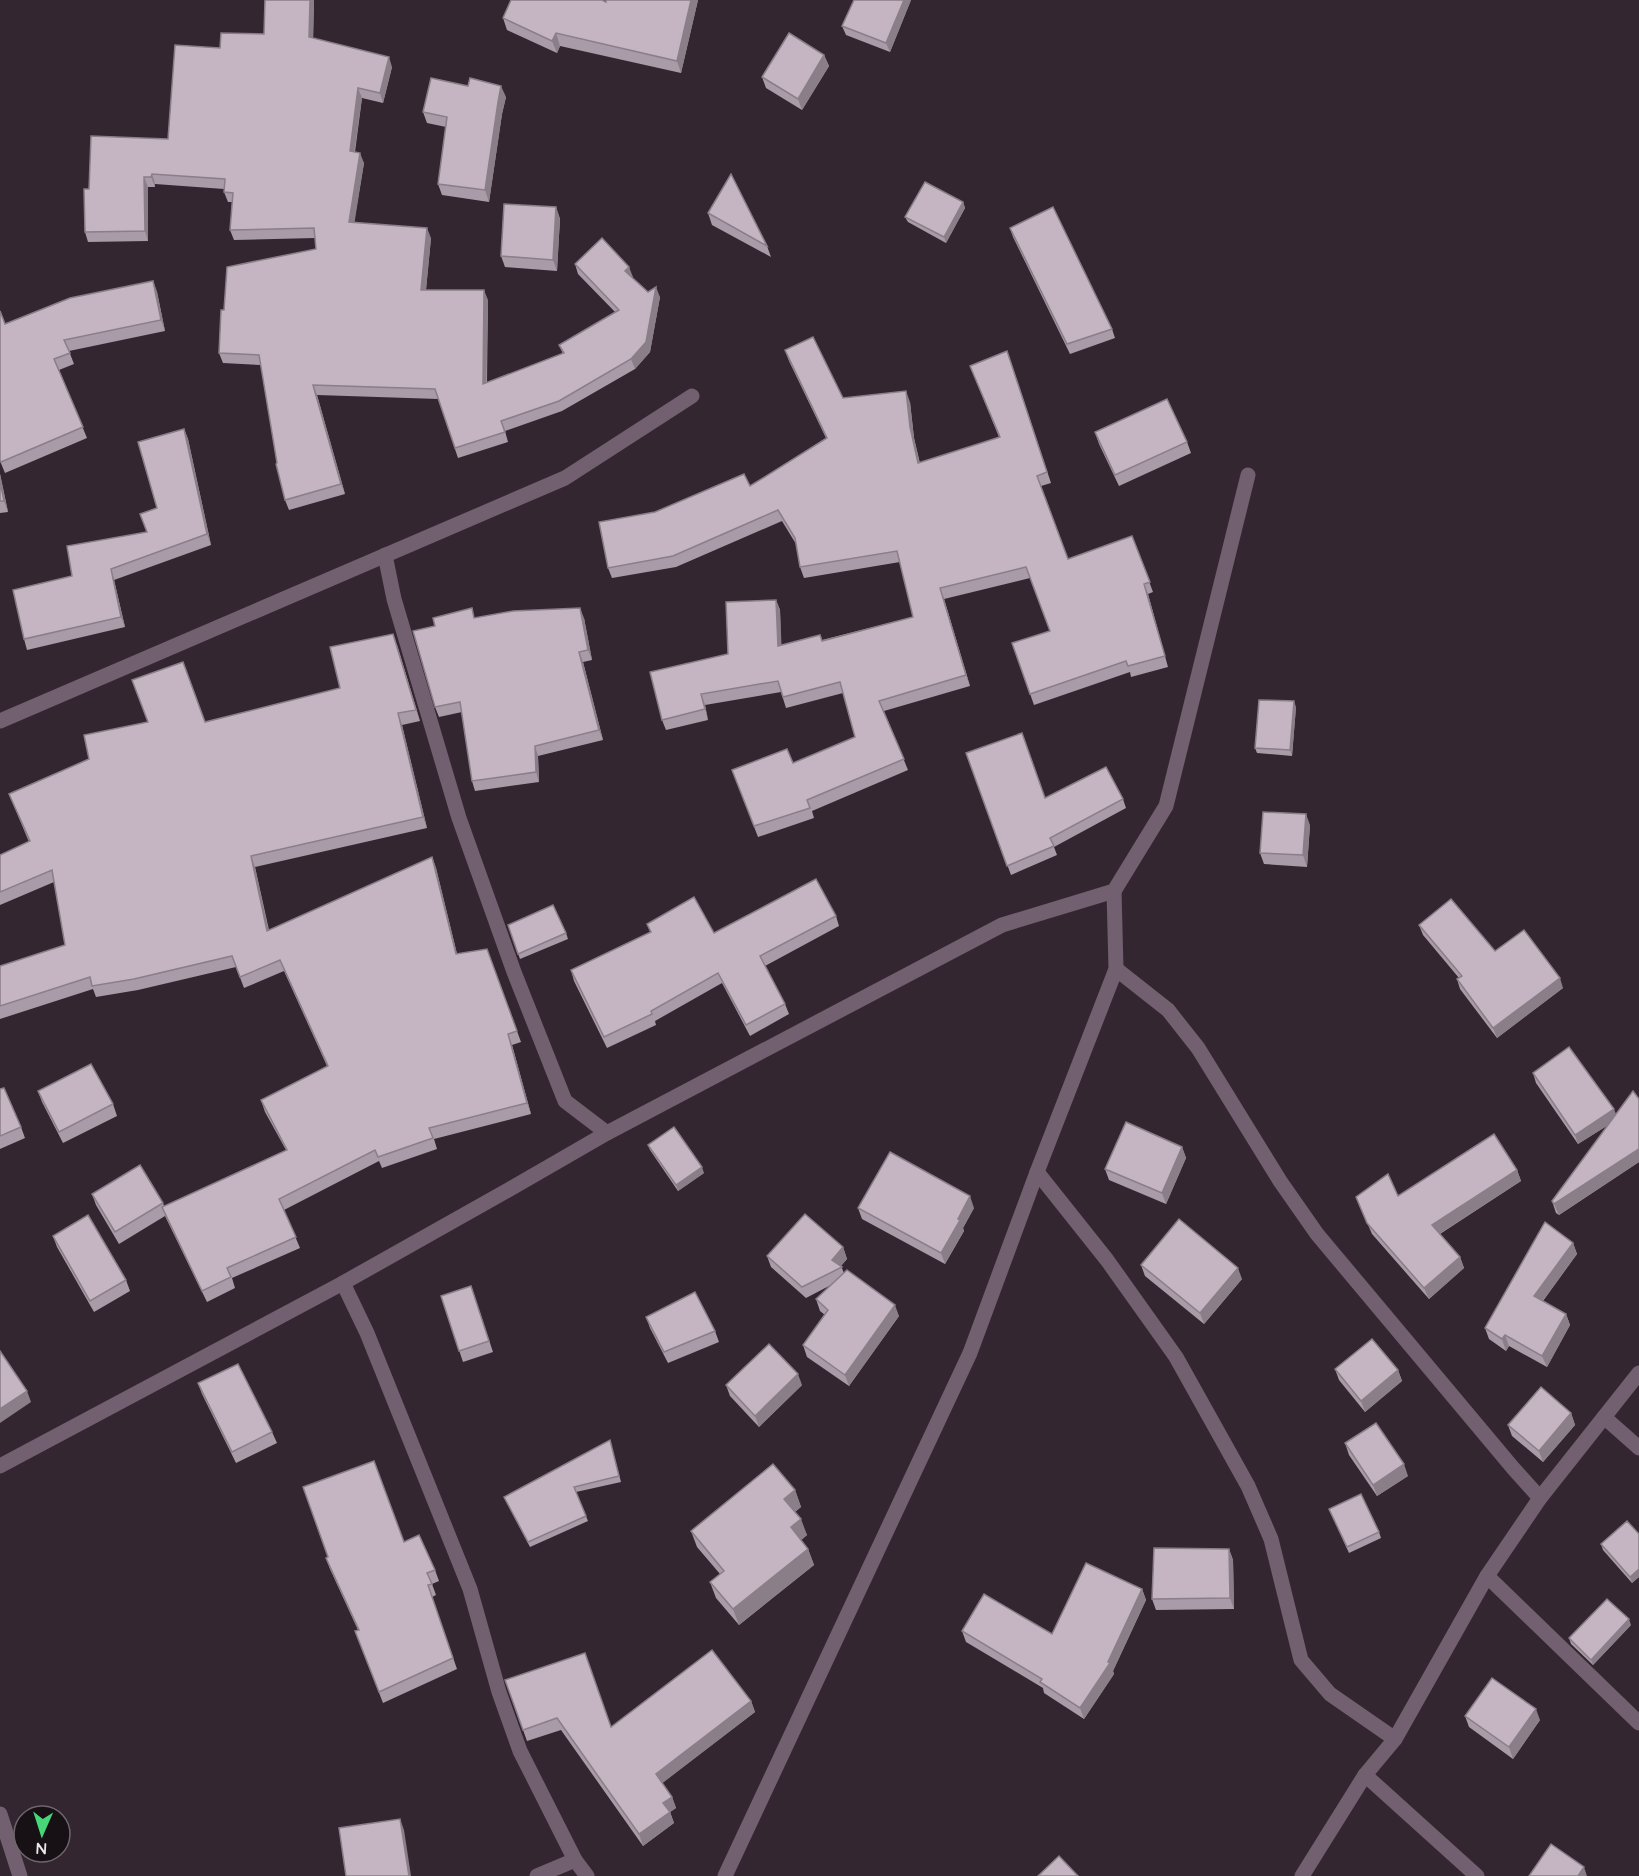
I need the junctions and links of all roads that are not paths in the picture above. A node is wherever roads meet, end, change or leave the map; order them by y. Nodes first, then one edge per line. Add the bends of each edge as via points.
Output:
1 (692, 396) dead end
2 (1248, 475) dead end
3 (386, 555) junction
4 (0, 721) edge
5 (1114, 891) junction
6 (1116, 969) junction
7 (607, 1133) junction
8 (1037, 1172) junction
9 (343, 1282) junction
10 (1639, 1373) edge
11 (1604, 1417) junction
12 (1639, 1448) edge
13 (0, 1466) edge
14 (1540, 1498) junction
15 (1487, 1576) junction
16 (1639, 1723) edge
17 (1395, 1738) junction
18 (1365, 1775) junction
19 (0, 1814) edge
20 (574, 1860) junction
21 (20, 1876) edge
22 (537, 1876) edge
23 (587, 1876) edge
24 (725, 1876) edge
25 (1302, 1876) edge
26 (1477, 1876) edge

1 - 3 street via 565,478
2 - 5 street via 1166,806
3 - 4 street
3 - 7 street via 394,599 459,818 514,972 565,1101
5 - 6 street
5 - 7 street via 1002,925
6 - 8 street
6 - 14 street via 1168,1010 1198,1048 1317,1234
7 - 9 street
8 - 17 street via 1107,1260 1176,1357 1248,1486 1271,1539 1301,1660 1330,1694
8 - 24 street via 970,1353
9 - 13 street
9 - 20 street via 368,1333 470,1589 520,1751
10 - 11 street
11 - 12 street
11 - 14 street
14 - 15 street
15 - 16 street
15 - 17 street
17 - 18 street
18 - 25 street
18 - 26 street
19 - 21 street
20 - 22 street
20 - 23 street

